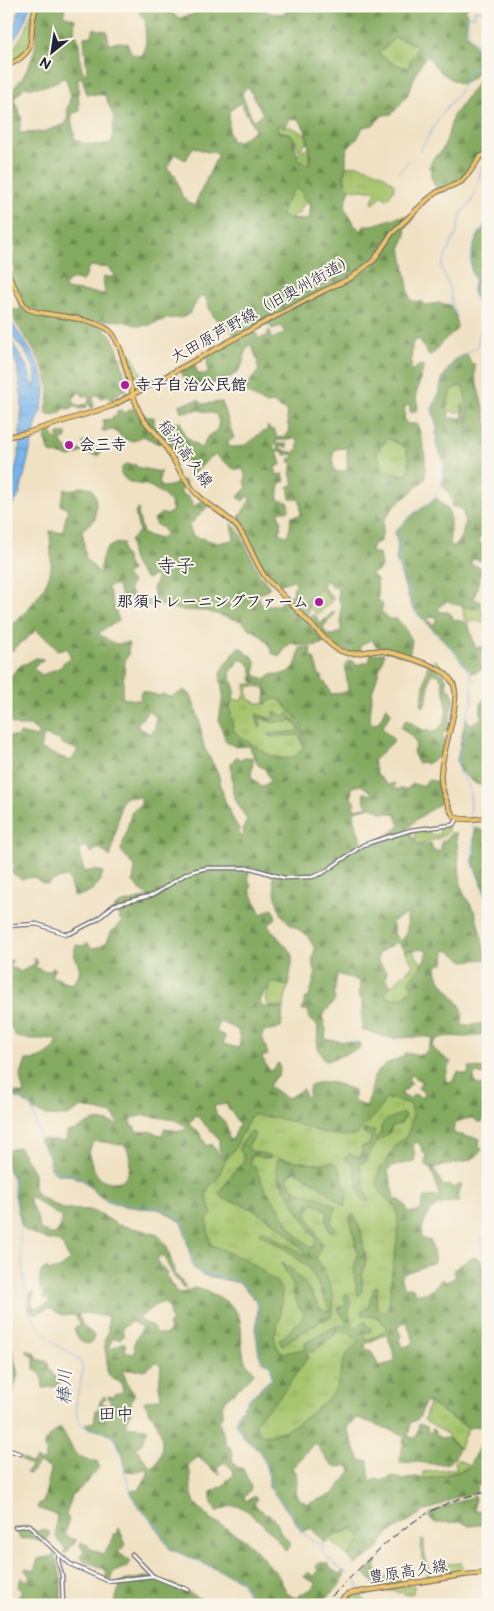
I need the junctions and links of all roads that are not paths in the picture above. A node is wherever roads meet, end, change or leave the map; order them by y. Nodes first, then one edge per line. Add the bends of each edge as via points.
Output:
1 (37, 6) edge
2 (6, 66) edge
3 (488, 153) edge
4 (6, 270) edge
5 (134, 395) junction
6 (7, 437) edge
7 (458, 818) junction
8 (488, 818) edge
9 (6, 926) edge
10 (6, 1449) edge
11 (22, 1454) dead end
12 (14, 1527) dead end
13 (59, 1554) junction
14 (132, 1554) dead end
15 (488, 1573) edge
16 (152, 1576) junction
17 (188, 1590) dead end
18 (63, 1605) edge
19 (336, 1605) edge

1 - 2 main road via 28,50 19,60
3 - 5 main road, 大田原芦野線（旧奥州街道） via 480,157 461,182 428,199 392,234 374,260 350,278
4 - 5 main road, 稲沢高久線 via 28,309 94,324 110,331 118,343
5 - 6 main road, 大田原芦野線（旧奥州街道） via 107,408
5 - 7 main road, 稲沢高久線 via 141,416 163,442 193,489 236,526 266,578 331,644 350,654 392,653 435,668 450,677 455,699 441,778 449,807
7 - 8 main road
7 - 9 street via 452,825 411,830 363,845 312,877 284,878 251,868 202,869 186,874 152,895 114,906 98,919 71,933 37,924
10 - 11 street
12 - 13 street via 30,1525
13 - 16 street via 72,1566 108,1581
13 - 18 street
14 - 16 street
15 - 19 main road, 豊原高久線 via 352,1593
16 - 17 street

